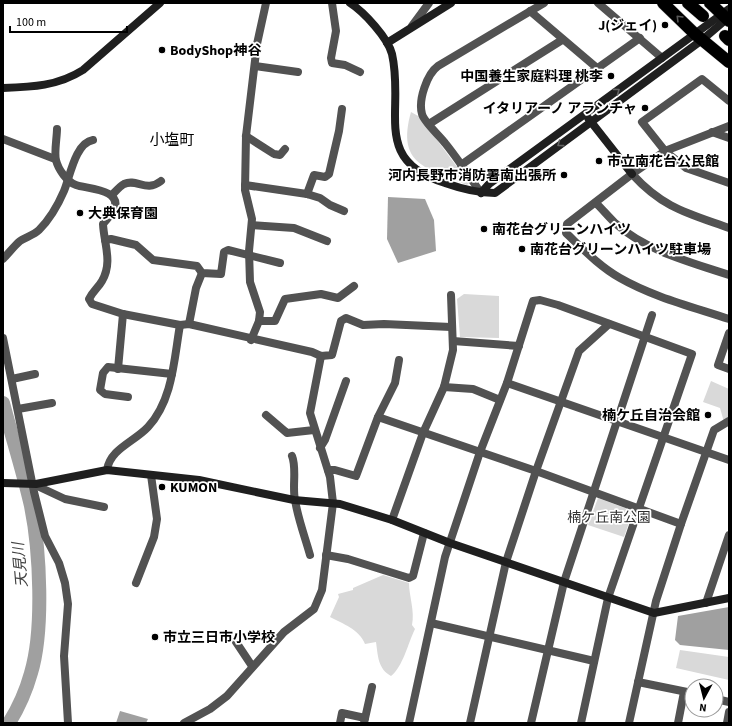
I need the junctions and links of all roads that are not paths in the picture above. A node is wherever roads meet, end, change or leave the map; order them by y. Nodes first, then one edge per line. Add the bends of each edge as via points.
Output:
1 (160, 3) edge
2 (266, 3) edge
3 (332, 3) edge
4 (350, 3) edge
5 (429, 3) edge
6 (451, 3) edge
7 (544, 3) edge
8 (598, 3) edge
9 (663, 3) edge
10 (688, 3) edge
11 (710, 3) edge
12 (530, 11) junction
13 (703, 16) dead end
14 (727, 16) edge
15 (412, 26) junction
16 (698, 37) junction
17 (640, 38) junction
18 (562, 40) junction
19 (387, 43) junction
20 (662, 58) junction
21 (729, 62) edge
22 (255, 66) junction
23 (597, 68) junction
24 (298, 72) dead end
25 (360, 72) dead end
26 (3, 88) edge
27 (729, 101) edge
28 (342, 109) dead end
29 (585, 114) junction
30 (591, 121) junction
31 (429, 124) junction
32 (729, 126) edge
33 (57, 129) dead end
34 (712, 132) junction
35 (246, 136) junction
36 (3, 138) edge
37 (729, 138) edge
38 (93, 140) dead end
39 (285, 149) dead end
40 (665, 151) junction
41 (55, 159) junction
42 (461, 165) junction
43 (632, 174) junction
44 (68, 180) junction
45 (161, 181) dead end
46 (729, 183) edge
47 (245, 185) junction
48 (481, 193) junction
49 (307, 194) junction
50 (112, 195) junction
51 (596, 202) junction
52 (344, 211) dead end
53 (252, 225) junction
54 (729, 228) edge
55 (105, 240) junction
56 (328, 241) dead end
57 (249, 255) junction
58 (3, 259) edge
59 (280, 263) dead end
60 (202, 272) junction
61 (729, 275) edge
62 (354, 286) dead end
63 (451, 295) dead end
64 (123, 314) junction
65 (652, 315) dead end
66 (729, 319) edge
67 (259, 321) junction
68 (609, 324) junction
69 (185, 325) junction
70 (451, 327) junction
71 (729, 333) edge
72 (644, 336) junction
73 (3, 338) edge
74 (251, 340) junction
75 (453, 341) junction
76 (519, 346) junction
77 (321, 356) junction
78 (399, 360) dead end
79 (118, 368) junction
80 (729, 369) edge
81 (35, 374) dead end
82 (172, 374) junction
83 (12, 379) junction
84 (346, 381) dead end
85 (507, 383) junction
86 (444, 387) junction
87 (128, 397) dead end
88 (500, 400) junction
89 (52, 402) dead end
90 (562, 402) junction
91 (18, 409) junction
92 (266, 415) dead end
93 (378, 417) junction
94 (617, 421) junction
95 (729, 421) edge
96 (314, 430) junction
97 (423, 433) junction
98 (662, 437) junction
99 (320, 448) junction
100 (480, 452) junction
101 (707, 452) junction
102 (292, 456) dead end
103 (729, 460) edge
104 (107, 470) junction
105 (328, 470) junction
106 (536, 471) junction
107 (151, 475) junction
108 (6, 484) edge
109 (31, 484) junction
110 (594, 492) junction
111 (294, 500) junction
112 (333, 503) junction
113 (104, 507) dead end
114 (638, 508) junction
115 (392, 520) junction
116 (681, 524) junction
117 (424, 532) junction
118 (729, 535) edge
119 (450, 543) junction
120 (310, 555) dead end
121 (326, 555) junction
122 (506, 562) junction
123 (564, 582) junction
124 (136, 583) dead end
125 (608, 598) junction
126 (729, 598) edge
127 (706, 603) junction
128 (654, 612) junction
129 (431, 623) junction
130 (488, 637) junction
131 (236, 642) dead end
132 (547, 650) junction
133 (594, 661) junction
134 (252, 666) junction
135 (638, 682) junction
136 (372, 687) dead end
137 (684, 692) edge
138 (684, 705) edge
139 (729, 712) edge
140 (364, 721) edge
141 (68, 723) edge
142 (184, 723) edge
143 (340, 723) edge
144 (409, 723) edge
145 (470, 723) edge
146 (531, 723) edge
147 (581, 723) edge
148 (629, 723) edge
149 (678, 723) edge
150 (727, 723) edge

1 - 26 street via 73,77 45,85
2 - 22 street
3 - 25 street via 336,31 332,63 345,65
4 - 19 street via 366,17
5 - 15 street
6 - 15 street
7 - 12 street
8 - 17 street
16 -> 9 highway
10 - 13 highway
11 - 14 highway
12 - 18 street
12 - 31 street via 432,70 421,108 422,116
14 - 16 street
15 - 19 street
16 - 20 street
16 - 21 highway
16 - 30 street
17 - 20 street
17 - 23 street
18 - 23 street
18 - 31 street
19 - 48 street via 392,53 394,69 396,141 400,153 409,165 422,175
29 -> 20 street
22 - 24 street
22 - 35 street
23 - 42 street
27 - 40 street via 702,79 642,122
28 - 49 street via 329,174 325,177 314,175
29 - 30 street
29 - 48 street via 489,184
30 - 43 street
30 -> 48 street via 495,193
31 - 42 street
32 - 34 street
33 - 41 street
34 - 37 street
34 - 40 street
35 - 39 street via 274,154 280,155
35 - 47 street
36 - 41 street
38 - 44 street via 89,140 79,152
40 - 43 street
40 - 46 street via 686,168
41 - 44 street
42 - 48 street
43 - 51 street
43 - 54 street via 648,191 674,209
44 - 50 street via 75,185
44 - 58 street via 54,210 39,230 22,240
45 - 50 street via 147,187 132,183 124,184
47 - 49 street
47 - 53 street
49 - 52 street
50 - 55 street via 114,210 102,224
51 - 61 street via 616,224 636,238 662,252
51 - 66 street via 567,224 566,233 589,255 614,274 657,298
53 - 56 street via 294,228
53 - 57 street
55 - 60 street via 136,245 154,260 197,266
55 - 64 street via 109,261 101,282 89,299 92,304
57 - 59 street
57 - 60 street via 228,250 224,252 221,274
57 - 67 street via 250,282 260,312
60 - 69 street
62 - 67 street via 338,298 321,294 285,299 274,321
63 - 70 street
64 - 69 street
64 - 79 street
65 - 72 street
67 - 74 street
68 - 72 street
68 - 76 street via 558,305 540,300 533,301
68 - 90 street via 579,351
69 - 74 street
69 - 82 street
70 - 75 street
70 - 77 street via 363,325 346,318 341,321 332,355
71 - 80 street via 718,366
72 - 94 street
72 - 98 street via 692,354
73 - 83 street
74 - 77 street via 300,349
75 - 76 street
75 - 86 street
76 - 85 street
77 - 96 street via 310,413
78 - 93 street via 395,383
79 - 82 street
79 - 87 street via 108,367 103,373 100,390 104,394
81 - 83 street
82 - 104 street via 160,409 152,423 141,436 116,452 108,461
83 - 91 street
84 - 99 street
85 - 88 street
85 - 90 street
86 - 88 street via 473,389
86 - 97 street
88 - 100 street
89 - 91 street
90 - 94 street
90 - 106 street
91 - 109 street
92 - 96 street via 287,433
93 - 97 street
93 - 105 street via 356,476
94 - 98 street
94 - 110 street
95 - 101 street via 714,430
96 - 99 street
97 - 100 street
97 - 115 street
98 - 101 street
98 - 114 street
99 - 105 street
100 - 106 street
100 - 119 street
101 - 103 street
101 - 116 street
102 - 111 street via 295,462
104 - 107 street
104 - 109 street
105 - 112 street
106 - 110 street
106 - 122 street
107 - 111 street via 199,480
107 - 124 street via 157,519 154,537
108 - 109 street
109 - 113 street via 65,499
109 - 141 street via 45,536 59,563 65,583 68,604 64,656
110 - 114 street
110 - 123 street
111 - 112 street
111 - 120 street
112 - 115 street
112 - 121 street
114 - 116 street
114 - 125 street
115 - 117 street
116 - 128 street
117 - 119 street
117 - 121 street via 413,576 409,578 348,559
118 - 127 street
119 - 122 street
119 - 129 street
121 - 134 street via 322,590 314,609 284,632
122 - 123 street
122 - 130 street
123 - 125 street
123 - 132 street
125 - 128 street
125 - 133 street
126 - 127 street
127 - 128 street
128 - 135 street
129 - 130 street
129 - 144 street
130 - 132 street
130 - 145 street
131 - 134 street
132 - 133 street
132 - 146 street
133 - 147 street
134 - 142 street via 227,696
135 - 137 street
135 - 148 street
136 - 140 street
138 - 149 street
139 - 150 street
140 - 143 street via 342,713

